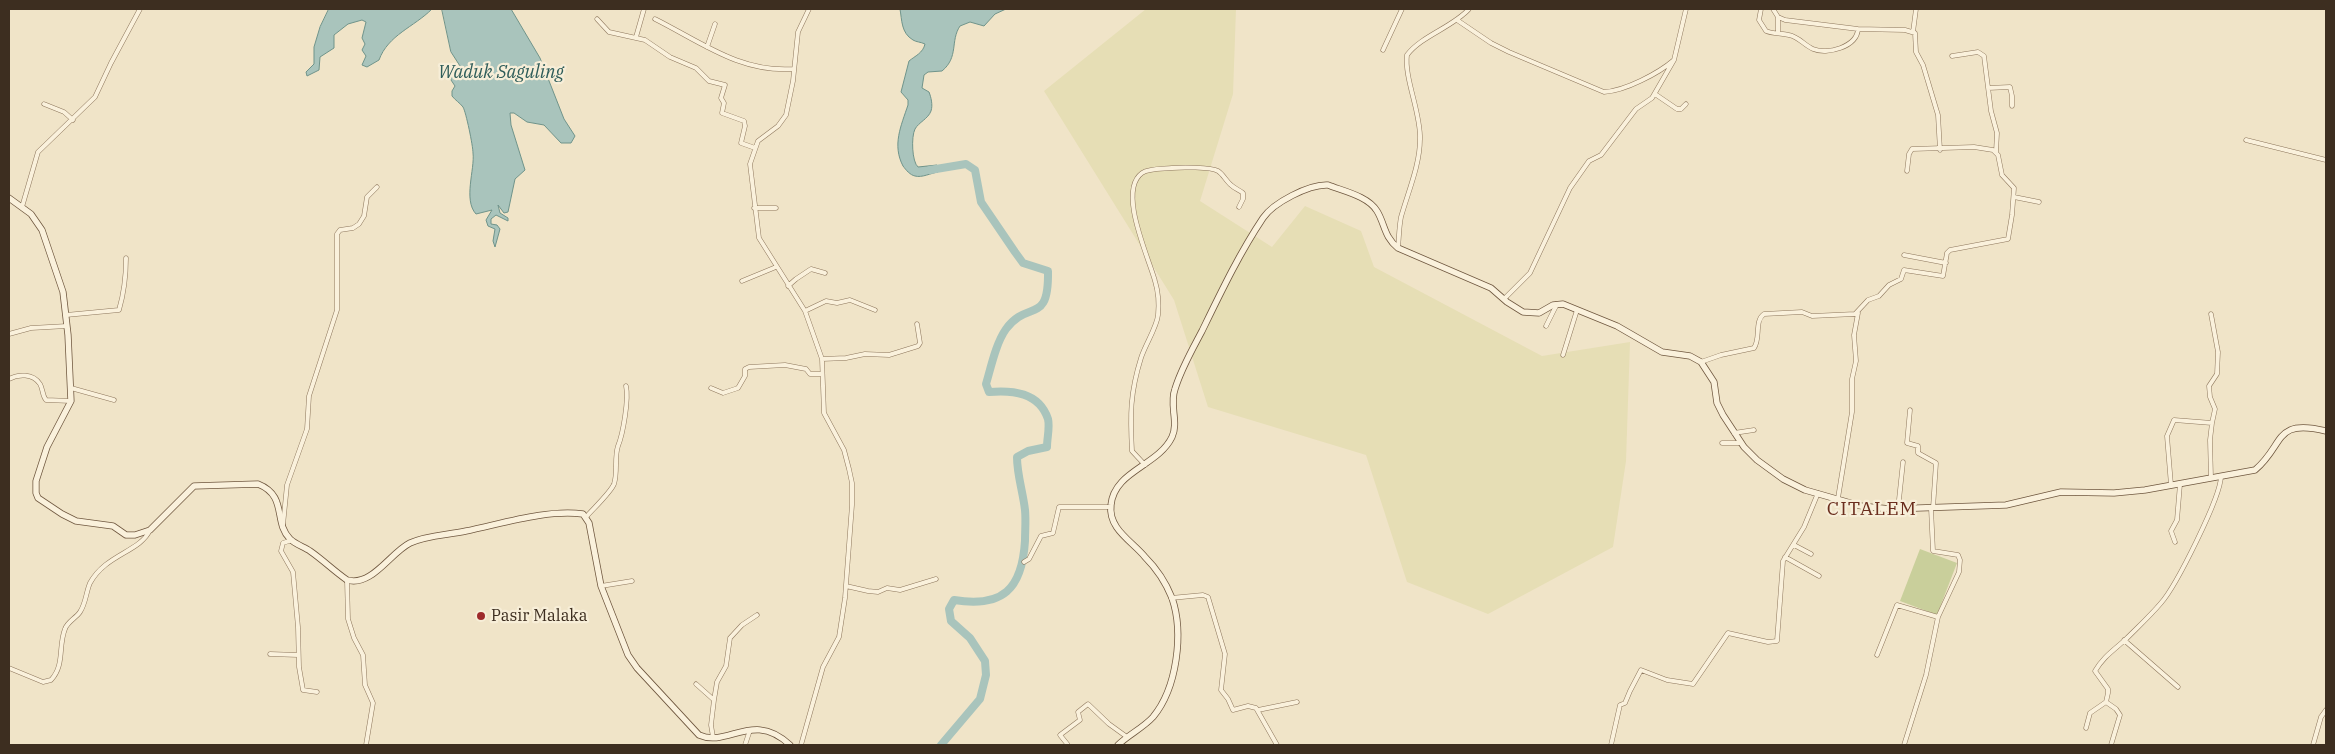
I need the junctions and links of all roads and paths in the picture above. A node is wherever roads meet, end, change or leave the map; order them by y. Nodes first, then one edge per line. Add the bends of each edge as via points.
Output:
1 (140, 9) edge
2 (644, 9) edge
3 (809, 9) edge
4 (1402, 9) edge
5 (1469, 9) edge
6 (1686, 9) edge
7 (1761, 9) edge
8 (1773, 9) edge
9 (1916, 9) edge
10 (1778, 17) junction
11 (597, 19) dead end
12 (655, 19) dead end
13 (1457, 20) junction
14 (715, 24) dead end
15 (1858, 29) junction
16 (1913, 32) junction
17 (1778, 34) junction
18 (636, 37) junction
19 (707, 47) junction
20 (1382, 50) dead end
21 (1952, 56) dead end
22 (1674, 60) junction
23 (794, 70) junction
24 (1988, 88) junction
25 (1655, 94) junction
26 (44, 104) dead end
27 (1686, 104) dead end
28 (2012, 106) dead end
29 (73, 120) junction
30 (2246, 140) dead end
31 (755, 148) junction
32 (1940, 150) junction
33 (1996, 152) junction
34 (2326, 160) edge
35 (1907, 171) dead end
36 (377, 187) dead end
37 (2014, 197) junction
38 (9, 198) edge
39 (2039, 202) dead end
40 (22, 207) junction
41 (1239, 207) dead end
42 (754, 208) junction
43 (776, 208) dead end
44 (1398, 248) junction
45 (1904, 255) dead end
46 (126, 258) dead end
47 (1946, 263) junction
48 (776, 268) junction
49 (825, 273) dead end
50 (742, 281) dead end
51 (788, 286) junction
52 (1504, 299) junction
53 (1557, 304) junction
54 (875, 310) dead end
55 (1577, 310) junction
56 (805, 311) junction
57 (1858, 312) junction
58 (2211, 314) dead end
59 (66, 315) junction
60 (917, 324) dead end
61 (67, 326) junction
62 (1546, 326) dead end
63 (9, 334) edge
64 (1563, 355) dead end
65 (822, 359) junction
66 (1701, 362) junction
67 (822, 374) junction
68 (9, 379) edge
69 (626, 386) dead end
70 (71, 388) junction
71 (711, 388) dead end
72 (71, 400) junction
73 (114, 400) dead end
74 (1910, 410) dead end
75 (2212, 423) junction
76 (1754, 430) dead end
77 (2326, 431) edge
78 (1734, 433) junction
79 (1741, 443) junction
80 (1722, 444) dead end
81 (1903, 462) dead end
82 (1145, 464) junction
83 (2221, 476) junction
84 (2211, 478) junction
85 (2180, 484) junction
86 (2171, 485) junction
87 (1818, 493) junction
88 (1838, 498) junction
89 (1110, 507) junction
90 (1932, 508) junction
91 (1898, 509) junction
92 (586, 517) junction
93 (283, 527) junction
94 (150, 530) junction
95 (292, 540) junction
96 (2175, 542) dead end
97 (1794, 545) junction
98 (1811, 554) dead end
99 (1784, 558) junction
100 (1024, 562) dead end
101 (1818, 576) dead end
102 (936, 579) dead end
103 (347, 580) junction
104 (632, 581) dead end
105 (601, 586) junction
106 (846, 586) junction
107 (1172, 598) junction
108 (757, 615) dead end
109 (1938, 617) junction
110 (2124, 640) junction
111 (270, 654) dead end
112 (298, 655) junction
113 (1877, 655) dead end
114 (9, 668) edge
115 (696, 684) dead end
116 (2178, 687) dead end
117 (317, 692) dead end
118 (714, 700) junction
119 (1297, 702) dead end
120 (2106, 702) junction
121 (1258, 710) junction
122 (2326, 710) edge
123 (2086, 728) dead end
124 (750, 730) junction
125 (713, 737) junction
126 (1127, 737) junction
127 (366, 745) edge
128 (745, 745) edge
129 (790, 745) edge
130 (801, 745) edge
131 (1068, 745) edge
132 (1118, 745) edge
133 (1277, 745) edge
134 (1611, 745) edge
135 (1904, 745) edge
136 (2111, 745) edge
137 (2313, 745) edge

1 - 29 street via 96,97
2 - 18 street
3 - 23 street via 798,32
4 - 20 street
5 - 13 street
6 - 22 street
7 - 17 street via 1759,20 1762,28
8 - 10 street
9 - 16 street
10 - 15 street
10 - 17 street
11 - 18 street via 613,34
12 - 19 street
13 - 22 street via 1509,52 1604,92 1655,73
13 - 44 street via 1407,55 1420,138 1401,218
14 - 19 street
15 - 16 street via 1889,28
15 - 17 street via 1852,42 1824,51 1813,49 1789,35
16 - 32 street via 1916,52 1938,115
18 - 31 street via 696,68 709,81 725,85 721,98 724,103 722,112 744,121 741,143
19 - 23 street via 749,66
21 - 24 street via 1983,54
22 - 25 street
23 - 31 street via 785,118
24 - 28 street via 2010,87
24 - 33 street via 1997,133
25 - 27 street via 1677,109
25 - 52 street via 1648,103 1636,109 1601,155 1589,161 1570,188 1530,273
26 - 29 street via 64,112
29 - 40 street via 38,152
30 - 34 street
31 - 42 street via 750,164
32 - 33 street via 1985,147
32 - 35 street via 1910,150
33 - 37 street via 2002,175 2013,186
36 - 93 street via 366,199 364,216 359,224 337,234 338,310 309,396 307,429 287,485
37 - 39 street
37 - 47 street via 2008,239 1950,250
38 - 40 main road
40 - 59 main road via 42,230 61,287
41 - 82 street via 1243,193 1214,169 1146,171 1140,175 1133,192 1136,222 1158,301 1157,319 1145,344 1130,403 1132,451
42 - 43 street
42 - 48 street via 759,238
44 - 52 main road via 1491,288
44 - 82 main road via 1389,240 1376,209 1369,202 1328,185 1302,192 1268,210 1227,276 1179,378 1173,396 1175,424 1172,436
45 - 47 street
46 - 59 street via 126,284 121,294 120,310
47 - 57 street via 1945,274 1940,277 1904,270 1899,281 1868,300
48 - 50 street
48 - 51 street
49 - 51 street via 811,269
51 - 56 street
52 - 53 main road via 1527,313 1539,313
53 - 55 main road
53 - 62 street
54 - 56 street via 850,300 826,301
55 - 64 street
55 - 66 main road via 1625,330 1662,352 1690,356
56 - 65 street
57 - 66 street via 1812,316 1802,312 1764,314 1759,320 1754,348
57 - 88 street via 1854,335 1856,362 1852,379 1852,412
58 - 75 street via 2218,352 2217,374 2209,386 2215,412
59 - 61 main road
60 - 65 street via 920,343 915,347 889,355
61 - 63 street via 31,328
61 - 70 main road
65 - 67 street
66 - 78 main road via 1714,382 1720,409
67 - 71 street via 810,374 806,369 785,365 749,367 738,388 724,393
67 - 106 street via 824,413 844,450 852,483 852,529
68 - 72 street via 28,377 40,384 46,400
69 - 92 street via 626,417 618,446 614,486
70 - 72 main road
70 - 73 street
72 - 94 main road via 47,447 36,480 38,498 76,521 113,526 126,535
74 - 90 street via 1906,443 1918,446 1919,454 1936,463
75 - 84 street
75 - 86 street via 2173,420 2167,436
76 - 78 street
77 - 83 main road via 2308,426 2292,429 2276,442 2255,470
78 - 79 main road
79 - 80 street
79 - 87 main road via 1783,479
81 - 91 street
82 - 89 main road via 1117,486
83 - 84 main road
83 - 110 street via 2213,506 2169,591
84 - 85 main road
85 - 86 main road
85 - 96 street via 2177,520 2171,531
86 - 90 main road via 2114,492 2070,491 2006,505
87 - 88 main road
87 - 97 street
88 - 91 main road via 1861,506
89 - 100 street via 1058,508 1053,533 1041,536 1029,559
89 - 107 main road via 1115,525 1156,570
90 - 91 main road
90 - 109 street via 1933,551 1958,555 1960,560 1958,577
92 - 103 main road via 579,514 548,515 417,540 397,552 367,578 359,582
92 - 105 main road
93 - 94 main road via 280,507 271,493 258,484 245,483 194,486
93 - 95 main road
94 - 114 street via 143,540 106,562 90,583 80,611 64,630 61,660 51,680 43,682
95 - 103 main road
95 - 112 street via 284,542 281,551 293,572
97 - 98 street
97 - 99 street
99 - 101 street
99 - 134 street via 1777,641 1728,633 1693,684 1658,678 1642,670 1625,704 1620,705
102 - 106 street via 900,590 887,588 878,592
103 - 127 street via 348,619 363,654 365,685 373,703
104 - 105 street
105 - 125 main road via 621,642 637,668 695,732
106 - 130 street via 838,638 823,667
107 - 121 street via 1208,597 1225,654 1220,690 1232,710 1250,706
107 - 126 main road via 1177,647 1171,682 1153,716
108 - 118 street via 730,638 726,666 717,682
109 - 113 street via 1896,605
109 - 135 street via 1926,674
110 - 116 street
110 - 120 street via 2107,653 2095,671 2108,689
111 - 112 street
112 - 117 street via 304,690
115 - 118 street
118 - 125 street
119 - 121 street
120 - 123 street via 2090,713
120 - 136 street via 2120,715
121 - 133 street
122 - 137 street
124 - 125 main road
124 - 128 street
124 - 129 main road via 768,731
126 - 131 street via 1088,704 1078,712 1080,720 1060,735
126 - 132 main road

